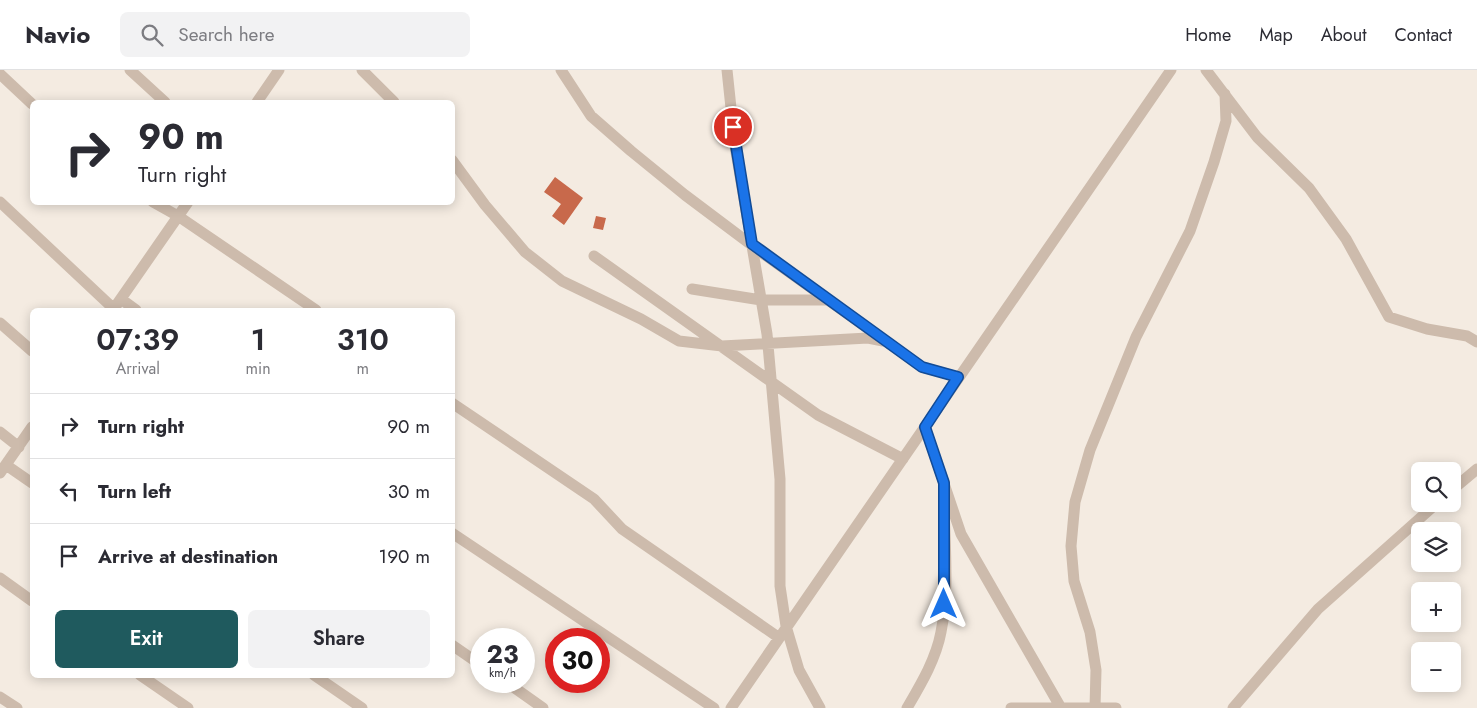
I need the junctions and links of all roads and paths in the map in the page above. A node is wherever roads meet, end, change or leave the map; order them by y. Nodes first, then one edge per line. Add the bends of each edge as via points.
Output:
1 (130, 70) edge
2 (362, 70) edge
3 (561, 70) edge
4 (727, 70) edge
5 (1171, 70) edge
6 (1206, 70) edge
7 (277, 71) edge
8 (0, 74) edge
9 (1224, 94) junction
10 (163, 100) edge
11 (258, 100) edge
12 (392, 100) edge
13 (30, 102) edge
14 (455, 164) edge
15 (0, 202) edge
16 (158, 205) edge
17 (186, 205) edge
18 (178, 216) junction
19 (752, 244) junction
20 (594, 256) dead end
21 (692, 289) dead end
22 (121, 299) junction
23 (761, 300) junction
24 (829, 300) junction
25 (111, 308) edge
26 (114, 308) edge
27 (133, 308) edge
28 (313, 308) edge
29 (0, 323) edge
30 (887, 342) junction
31 (1477, 342) edge
32 (768, 345) junction
33 (722, 346) junction
34 (30, 349) edge
35 (958, 377) junction
36 (771, 382) junction
37 (455, 405) edge
38 (925, 427) junction
39 (30, 430) edge
40 (0, 432) edge
41 (19, 447) junction
42 (903, 459) junction
43 (3, 469) edge
44 (1477, 469) edge
45 (30, 482) edge
46 (1461, 482) edge
47 (944, 483) junction
48 (1427, 512) edge
49 (455, 535) edge
50 (0, 578) edge
51 (30, 600) edge
52 (786, 626) junction
53 (778, 637) junction
54 (455, 647) edge
55 (470, 657) edge
56 (144, 678) edge
57 (318, 678) edge
58 (522, 693) edge
59 (0, 697) edge
60 (1095, 707) edge
61 (16, 708) edge
62 (188, 708) edge
63 (362, 708) edge
64 (543, 708) edge
65 (714, 708) edge
66 (731, 708) edge
67 (820, 708) edge
68 (907, 708) edge
69 (1011, 708) edge
70 (1060, 708) edge
71 (1116, 708) edge
72 (1233, 708) edge

1 - 10 street
2 - 12 street
3 - 19 street via 591,116 686,195
4 - 19 street via 735,146
5 - 35 street
6 - 9 street
7 - 11 street
8 - 13 street
9 - 31 street via 1257,137 1309,188 1346,239 1389,316 1427,329 1467,336
9 - 60 street via 1226,122 1190,231 1136,338 1090,450 1075,502 1071,546 1074,581 1096,670
14 - 33 street via 525,252 562,281 679,341
15 - 25 street
16 - 18 street
17 - 18 street
18 - 22 street
18 - 28 street
19 - 23 street
19 - 24 street
20 - 33 street
21 - 23 street
22 - 26 street
22 - 27 street
23 - 24 street
23 - 32 street
24 - 30 street
29 - 34 street
30 - 32 street via 858,338
30 - 35 street via 922,367
32 - 33 street
32 - 36 street
33 - 36 street
35 - 38 street
36 - 42 street via 818,415
36 - 52 street via 780,479 780,586
37 - 53 street via 594,499 622,529
38 - 42 street
38 - 47 street
39 - 41 street
40 - 41 street
41 - 43 street
42 - 52 street
43 - 45 street
44 - 46 street
47 - 68 street via 941,632 932,661
47 - 70 street via 961,534
48 - 72 street via 1318,609
49 - 65 street
50 - 51 street
52 - 53 street
52 - 67 street via 799,670
53 - 66 street
54 - 55 street
56 - 62 street
57 - 63 street
58 - 64 street
59 - 61 street
60 - 70 street
60 - 71 street
69 - 70 street

